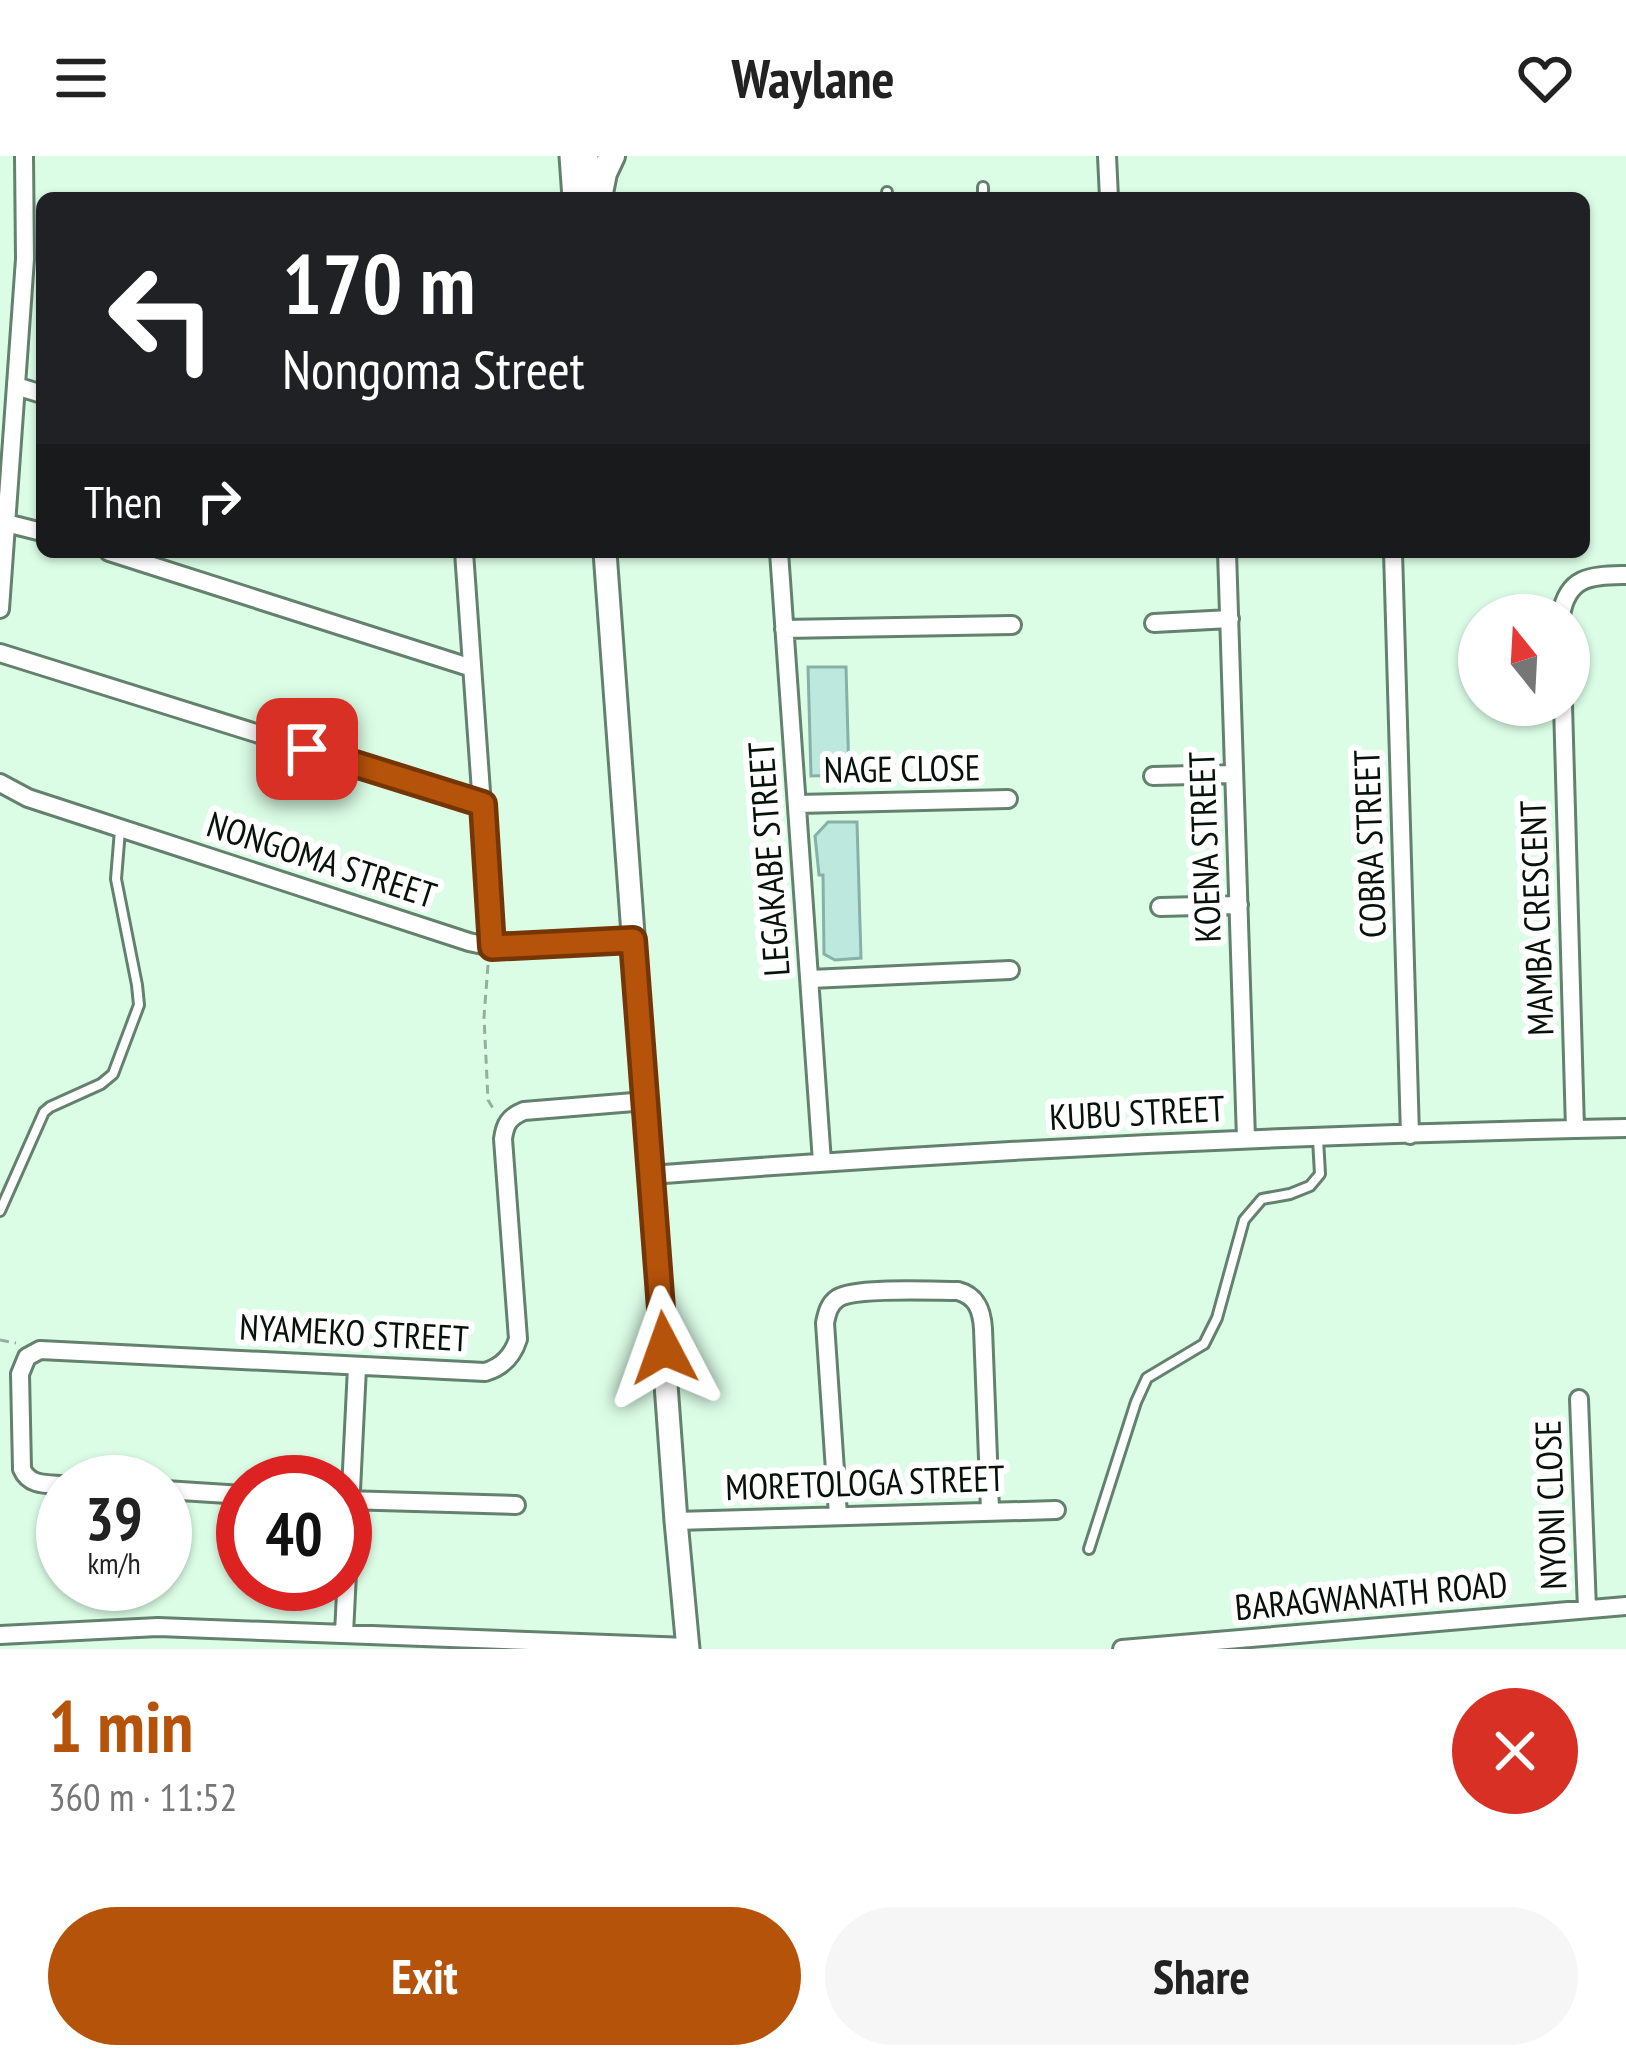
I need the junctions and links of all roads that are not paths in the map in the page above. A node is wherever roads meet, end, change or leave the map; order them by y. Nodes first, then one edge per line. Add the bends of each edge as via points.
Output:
1 (24, 156) edge
2 (571, 156) edge
3 (586, 156) edge
4 (613, 156) edge
5 (1107, 156) edge
6 (574, 192) edge
7 (589, 192) edge
8 (600, 192) edge
9 (1109, 192) edge
10 (33, 259) edge
11 (16, 386) junction
12 (36, 392) edge
13 (6, 523) junction
14 (36, 530) edge
15 (128, 558) edge
16 (464, 558) edge
17 (604, 558) edge
18 (778, 558) edge
19 (1227, 558) edge
20 (1393, 558) edge
21 (1626, 575) edge
22 (1568, 594) edge
23 (0, 609) edge
24 (1229, 620) junction
25 (1154, 622) dead end
26 (1012, 625) dead end
27 (784, 628) junction
28 (0, 653) edge
29 (472, 668) junction
30 (1564, 726) edge
31 (1234, 774) junction
32 (1153, 776) dead end
33 (0, 783) edge
34 (1008, 799) dead end
35 (483, 804) junction
36 (797, 804) junction
37 (120, 829) junction
38 (1239, 905) junction
39 (1160, 907) dead end
40 (633, 940) junction
41 (491, 947) junction
42 (1010, 970) dead end
43 (810, 979) junction
44 (646, 1101) junction
45 (1626, 1128) edge
46 (1575, 1129) junction
47 (1410, 1135) junction
48 (1318, 1138) junction
49 (1246, 1139) junction
50 (822, 1162) junction
51 (651, 1175) junction
52 (0, 1211) edge
53 (357, 1367) junction
54 (1579, 1400) dead end
55 (350, 1455) edge
56 (36, 1481) edge
57 (372, 1501) edge
58 (516, 1505) dead end
59 (990, 1510) junction
60 (1056, 1510) dead end
61 (838, 1515) junction
62 (676, 1521) junction
63 (1089, 1549) dead end
64 (1626, 1606) edge
65 (1587, 1609) junction
66 (345, 1611) edge
67 (344, 1634) junction
68 (0, 1635) edge
69 (613, 1647) edge
70 (688, 1648) edge
71 (1122, 1649) edge

1 - 10 street
2 - 6 street
3 - 7 street
4 - 8 main road
5 - 9 street
10 - 11 street
11 - 12 street
11 - 13 street
13 - 14 street
13 - 23 street
15 - 29 street
16 - 29 street
17 - 40 street
18 - 27 street, LEGAKABE STREET
19 - 24 street, KOENA STREET
20 - 47 street, COBRA STREET
21 - 22 street via 1582,580
24 - 25 street
24 - 31 street, KOENA STREET
26 - 27 street
27 - 36 street, LEGAKABE STREET
28 - 35 street
29 - 35 street
30 - 46 street, MAMBA CRESCENT
31 - 32 street
31 - 38 street, KOENA STREET
33 - 37 street, NONGOMA STREET
34 - 36 street, NAGE CLOSE
35 - 41 street
36 - 43 street, LEGAKABE STREET
37 - 41 street, NONGOMA STREET
37 - 52 lane via 116,879 139,1005 113,1074 44,1112
38 - 39 street
38 - 49 street, KOENA STREET
40 - 41 street, NONGOMA STREET
40 - 44 street
42 - 43 street
43 - 50 street, LEGAKABE STREET
44 - 51 street
44 - 53 street, NYAMEKO STREET via 524,1111 505,1126 518,1339 502,1364 485,1372
45 - 46 street, KUBU STREET
46 - 47 street, KUBU STREET
47 - 48 street, KUBU STREET
48 - 49 street, KUBU STREET
48 - 63 lane via 1320,1174 1310,1186 1262,1199 1244,1220 1204,1344 1148,1378
49 - 50 street, KUBU STREET
50 - 51 street, KUBU STREET
51 - 62 street
53 - 55 street
53 - 56 street, NYAMEKO STREET via 50,1348 27,1357 20,1374 22,1469
54 - 65 street, NYONI CLOSE
57 - 58 street
59 - 60 street, MORETOLOGA STREET
59 - 61 street, MORETOLOGA STREET
59 - 61 street via 976,1303 958,1291 853,1293 831,1304 825,1324
61 - 62 street, MORETOLOGA STREET
62 - 70 street
64 - 65 street, BARAGWANATH ROAD
65 - 71 street, BARAGWANATH ROAD
66 - 67 street
67 - 68 street via 158,1627
67 - 69 street
69 - 70 street

